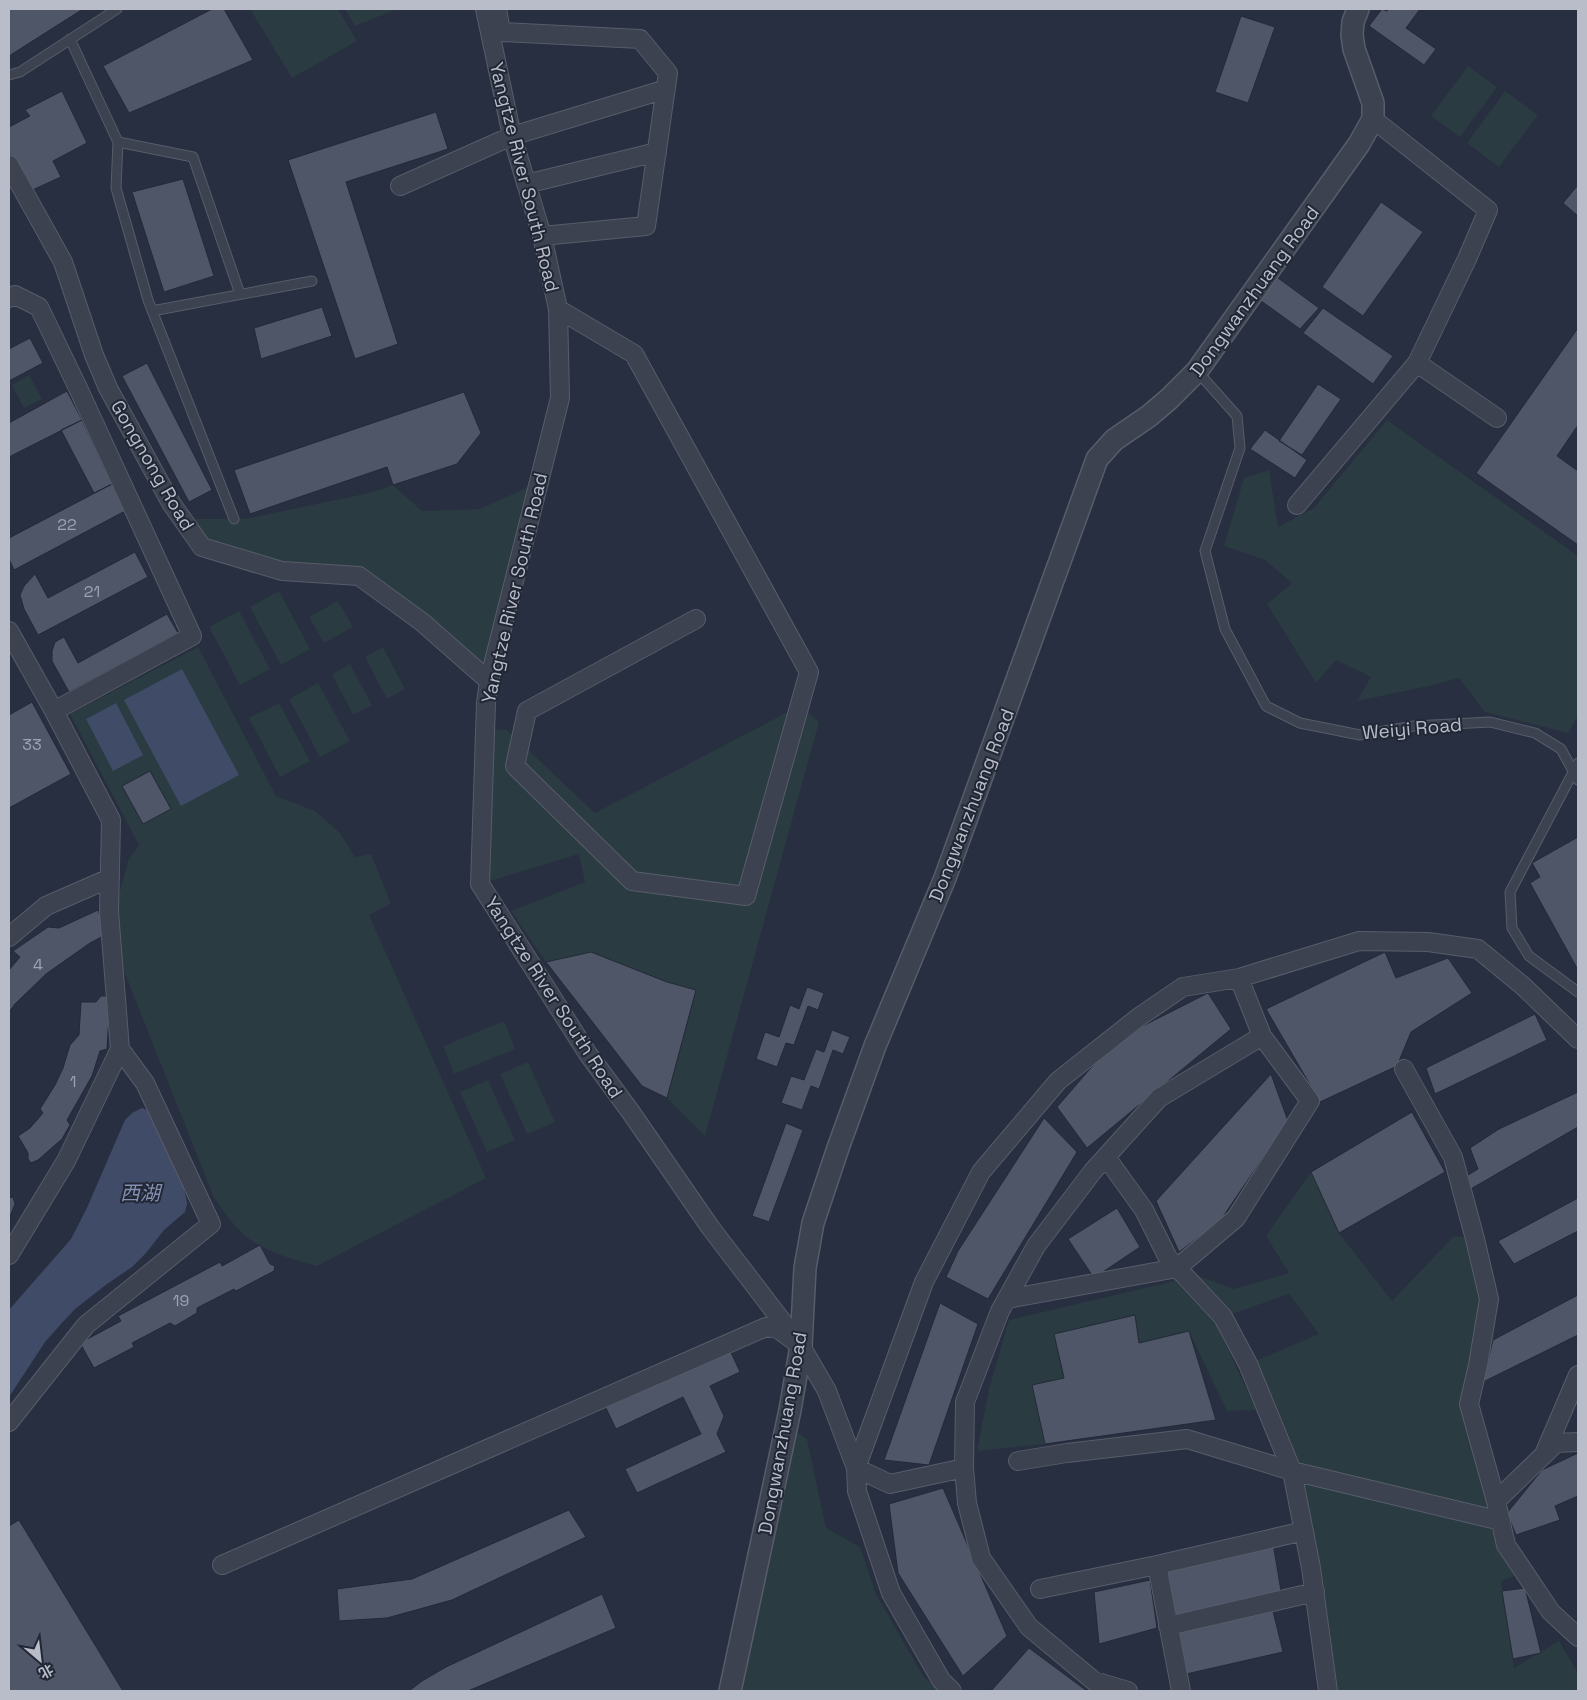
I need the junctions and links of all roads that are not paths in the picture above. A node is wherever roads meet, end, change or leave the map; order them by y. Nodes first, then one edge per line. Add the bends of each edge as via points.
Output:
1 (117, 9) edge
2 (485, 9) edge
3 (497, 9) edge
4 (1358, 9) edge
5 (70, 39) junction
6 (9, 75) edge
7 (666, 89) junction
8 (1373, 119) junction
9 (512, 136) junction
10 (118, 142) junction
11 (657, 152) junction
12 (9, 165) edge
13 (526, 184) junction
14 (400, 186) dead end
15 (542, 236) junction
16 (312, 281) dead end
17 (240, 294) junction
18 (9, 298) edge
19 (558, 309) junction
20 (152, 310) junction
21 (1417, 363) junction
22 (1197, 371) junction
23 (1497, 418) dead end
24 (1297, 505) dead end
25 (234, 519) dead end
26 (696, 619) dead end
27 (9, 631) edge
28 (489, 682) junction
29 (54, 711) junction
30 (1576, 767) edge
31 (1578, 780) edge
32 (110, 878) junction
33 (9, 937) edge
34 (1239, 978) junction
35 (1578, 992) edge
36 (1262, 1036) junction
37 (1578, 1039) edge
38 (120, 1049) junction
39 (1404, 1069) dead end
40 (1106, 1157) junction
41 (9, 1255) edge
42 (1177, 1268) junction
43 (1007, 1299) junction
44 (801, 1346) junction
45 (1578, 1375) edge
46 (9, 1422) edge
47 (1578, 1442) edge
48 (1543, 1456) junction
49 (1018, 1461) dead end
50 (856, 1468) junction
51 (964, 1468) junction
52 (1292, 1471) junction
53 (1496, 1501) junction
54 (1501, 1520) junction
55 (1304, 1531) junction
56 (222, 1565) dead end
57 (1157, 1565) junction
58 (1040, 1589) dead end
59 (1315, 1592) junction
60 (1168, 1626) junction
61 (1578, 1637) edge
62 (730, 1691) edge
63 (952, 1691) edge
64 (1128, 1691) edge
65 (1180, 1691) edge
66 (1328, 1691) edge

1 - 5 lane
2 - 9 street, Yangtze River South Road
3 - 7 street via 501,32 640,39 668,73
4 - 8 street via 1352,35 1373,103
5 - 6 lane via 20,72
5 - 10 lane
7 - 9 street
7 - 11 street
8 - 21 street via 1488,210
8 - 22 street, Dongwanzhuang Road via 1360,144
9 - 13 street, Yangtze River South Road
9 - 14 street
10 - 17 lane via 193,157
10 - 20 lane via 116,188
11 - 13 street
11 - 15 street via 646,226
12 - 28 street, Gongnong Road via 63,262 108,388 171,503 202,547 282,572 359,576 422,622
13 - 15 street, Yangtze River South Road
15 - 19 street, Yangtze River South Road
16 - 17 lane
17 - 20 lane
18 - 29 street via 14,295 39,307 192,636
19 - 26 street via 634,354 809,672 746,896 632,881 515,766 527,711
19 - 28 street, Yangtze River South Road via 560,398
20 - 25 lane
21 - 23 street
21 - 24 street
22 - 30 lane, Weiyi Road via 1238,416 1240,448 1205,551 1224,629 1266,706 1300,723 1360,735 1414,726 1490,722 1535,733 1561,749
22 - 44 street, Dongwanzhuang Road via 1162,405 1114,440 1097,459 945,878 875,1046 822,1194 805,1268
27 - 29 street
28 - 44 street, Yangtze River South Road via 480,884 588,1054 710,1227
29 - 32 street via 111,820
30 - 31 lane, Weiyi Road
30 - 35 lane via 1510,892 1512,928 1529,956
32 - 33 street via 46,906
32 - 38 street via 109,912
34 - 36 street
34 - 37 street via 1359,941 1428,942 1478,949 1529,991
34 - 50 street via 1183,987 1138,1017 1058,1081 981,1172 924,1282
36 - 40 street via 1158,1098
36 - 42 street via 1310,1102 1236,1218
38 - 41 street via 66,1162
38 - 46 street via 145,1083 211,1224 86,1325
39 - 53 street via 1452,1157 1489,1299 1469,1404
40 - 42 street via 1144,1210 1168,1258
40 - 43 street via 1036,1246
42 - 43 street
42 - 52 street via 1223,1317 1248,1364
43 - 51 street via 965,1402
44 - 50 street, Yangtze River South Road via 827,1391
44 - 56 street via 778,1329 766,1327
44 - 62 street, Dongwanzhuang Road
45 - 48 street
47 - 48 street via 1556,1443
48 - 53 street
49 - 52 street via 1187,1439
50 - 51 street via 890,1484
50 - 63 street via 857,1491 891,1594 941,1680
51 - 64 street via 967,1503 981,1558 1029,1627 1094,1681
52 - 54 street
52 - 55 street
53 - 54 street
54 - 61 street via 1506,1545 1551,1612
55 - 57 street
55 - 59 street
57 - 58 street
57 - 60 street
59 - 60 street
59 - 66 street
60 - 65 street

